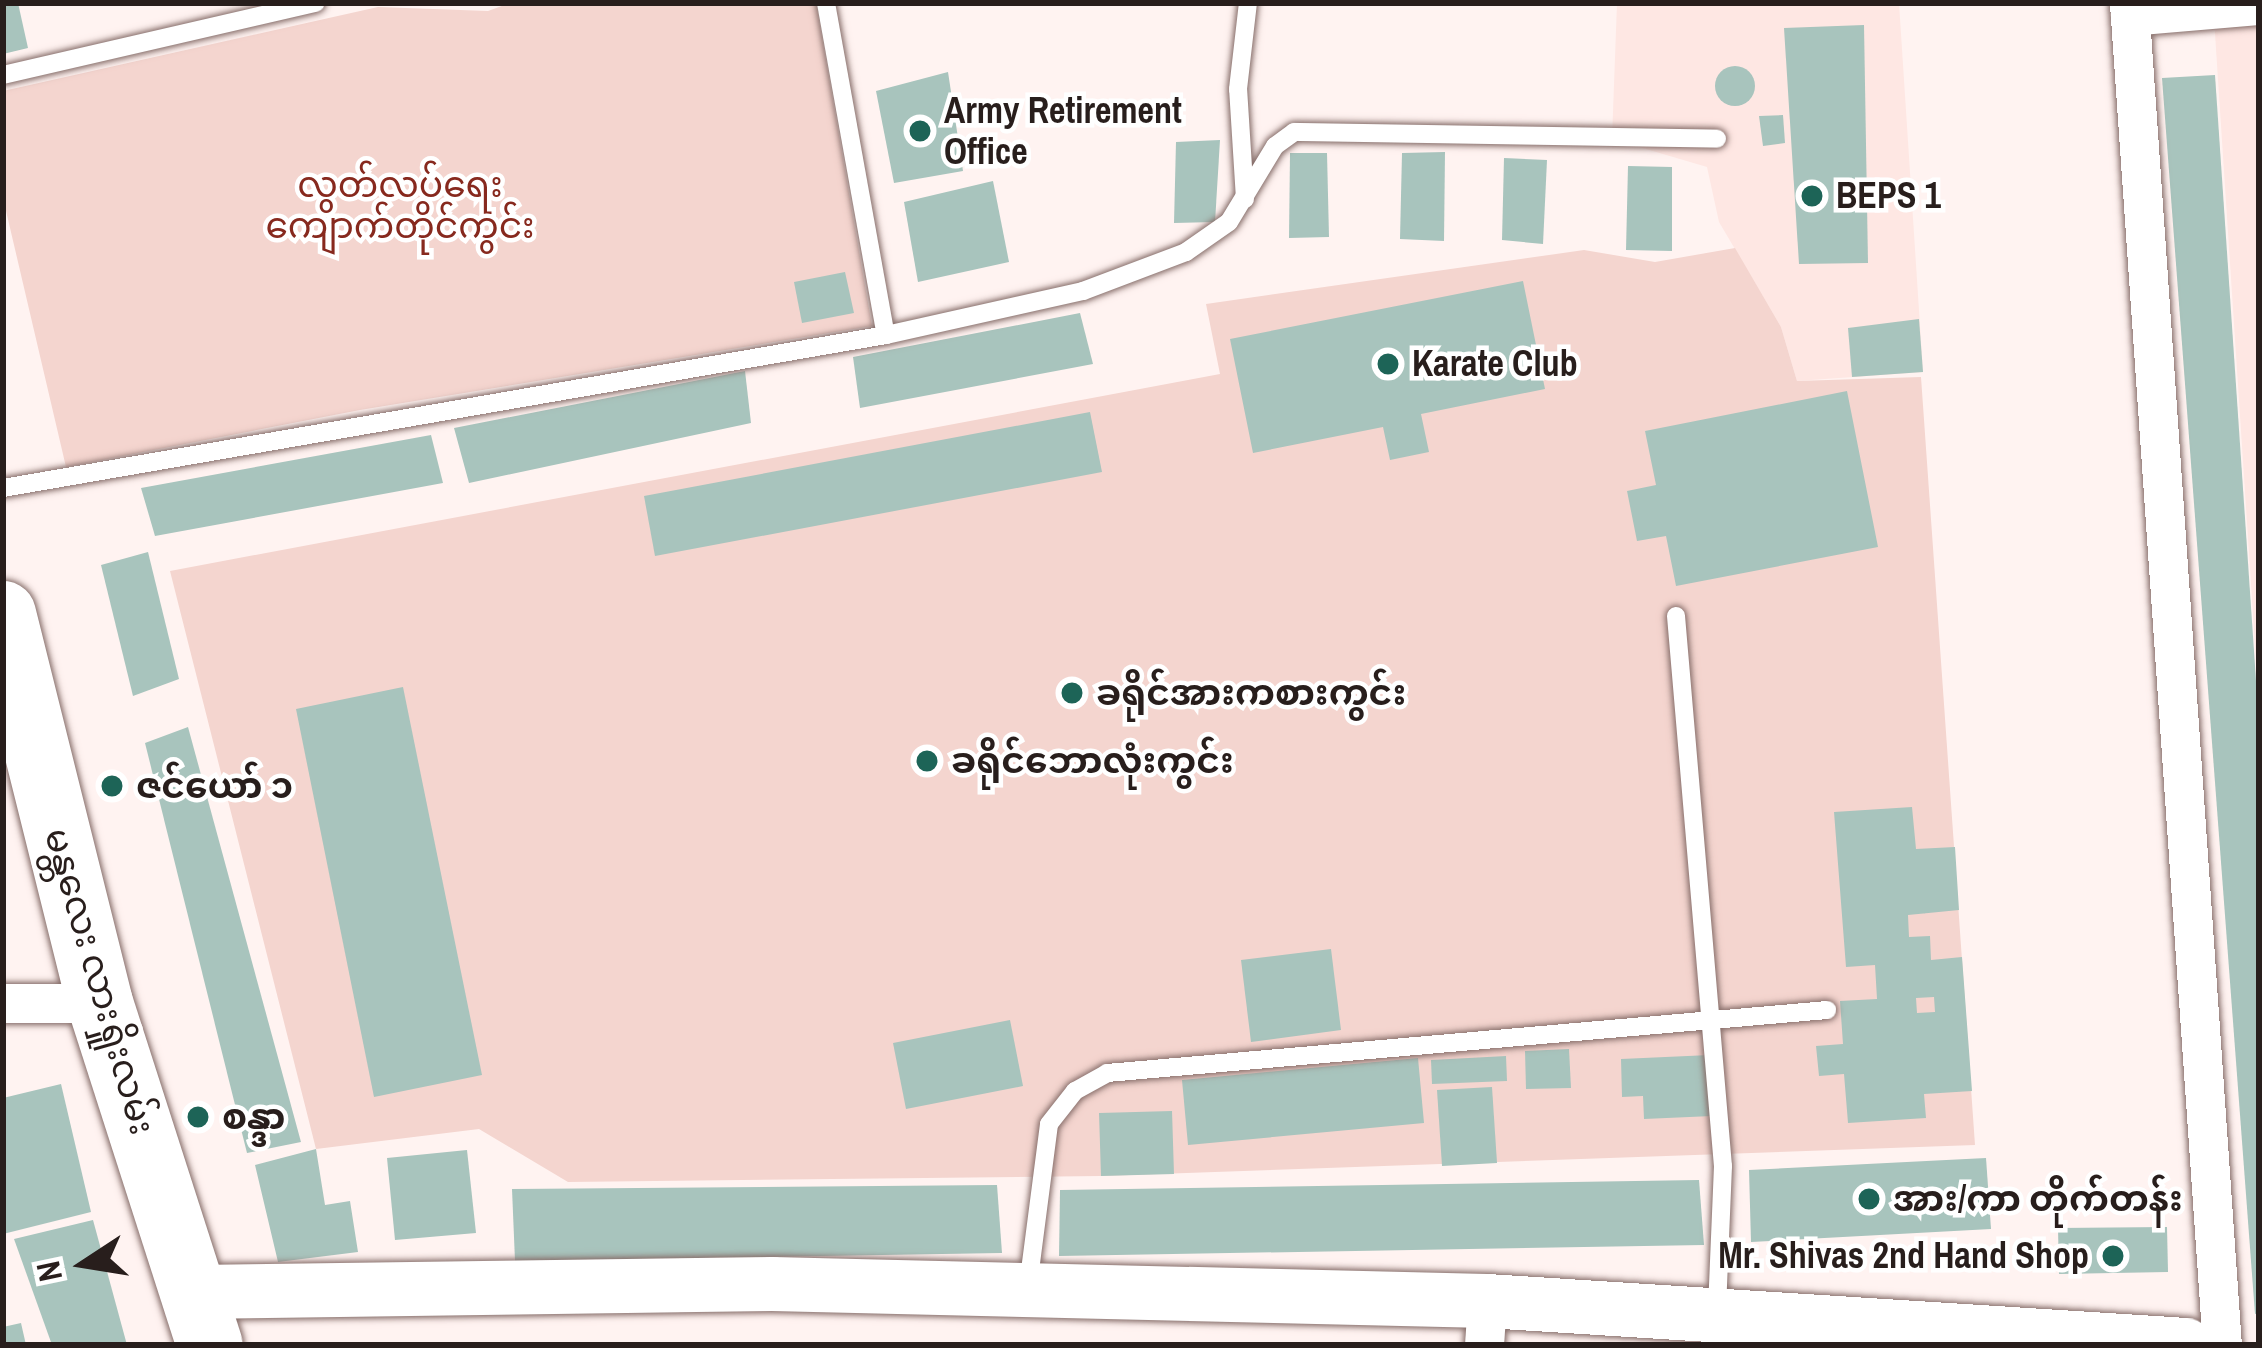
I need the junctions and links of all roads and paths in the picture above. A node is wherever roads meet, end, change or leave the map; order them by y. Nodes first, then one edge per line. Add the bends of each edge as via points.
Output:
1 (316, 3) edge
2 (826, 3) edge
3 (1248, 3) edge
4 (2259, 4) edge
5 (261, 9) edge
6 (2129, 9) edge
7 (3, 75) edge
8 (1717, 139) dead end
9 (1245, 199) junction
10 (886, 335) junction
11 (3, 488) edge
12 (3, 614) edge
13 (1676, 616) dead end
14 (12, 697) edge
15 (3, 1003) edge
16 (100, 1003) junction
17 (1827, 1010) dead end
18 (1709, 1020) junction
19 (1027, 1291) junction
20 (1717, 1316) junction
21 (203, 1318) edge
22 (1486, 1323) edge
23 (2186, 1345) edge
24 (2222, 1345) edge

1 - 5 lane
2 - 10 lane
3 - 9 lane via 1238,89
4 - 6 street
5 - 7 lane
6 - 24 street
8 - 9 lane via 1294,132 1275,146
9 - 10 lane via 1229,222 1139,274
10 - 11 lane
12 - 14 highway, မန္တလေး လားရှိုးလမ်း
13 - 18 lane
14 - 16 highway, မန္တလေး လားရှိုးလမ်း
15 - 16 street
16 - 21 highway, မန္တလေး လားရှိုးလမ်း
17 - 18 lane
18 - 19 lane via 1107,1073 1075,1091 1049,1124
18 - 20 lane via 1723,1166
19 - 21 street via 772,1284
19 - 22 street
20 - 22 street
20 - 23 street

